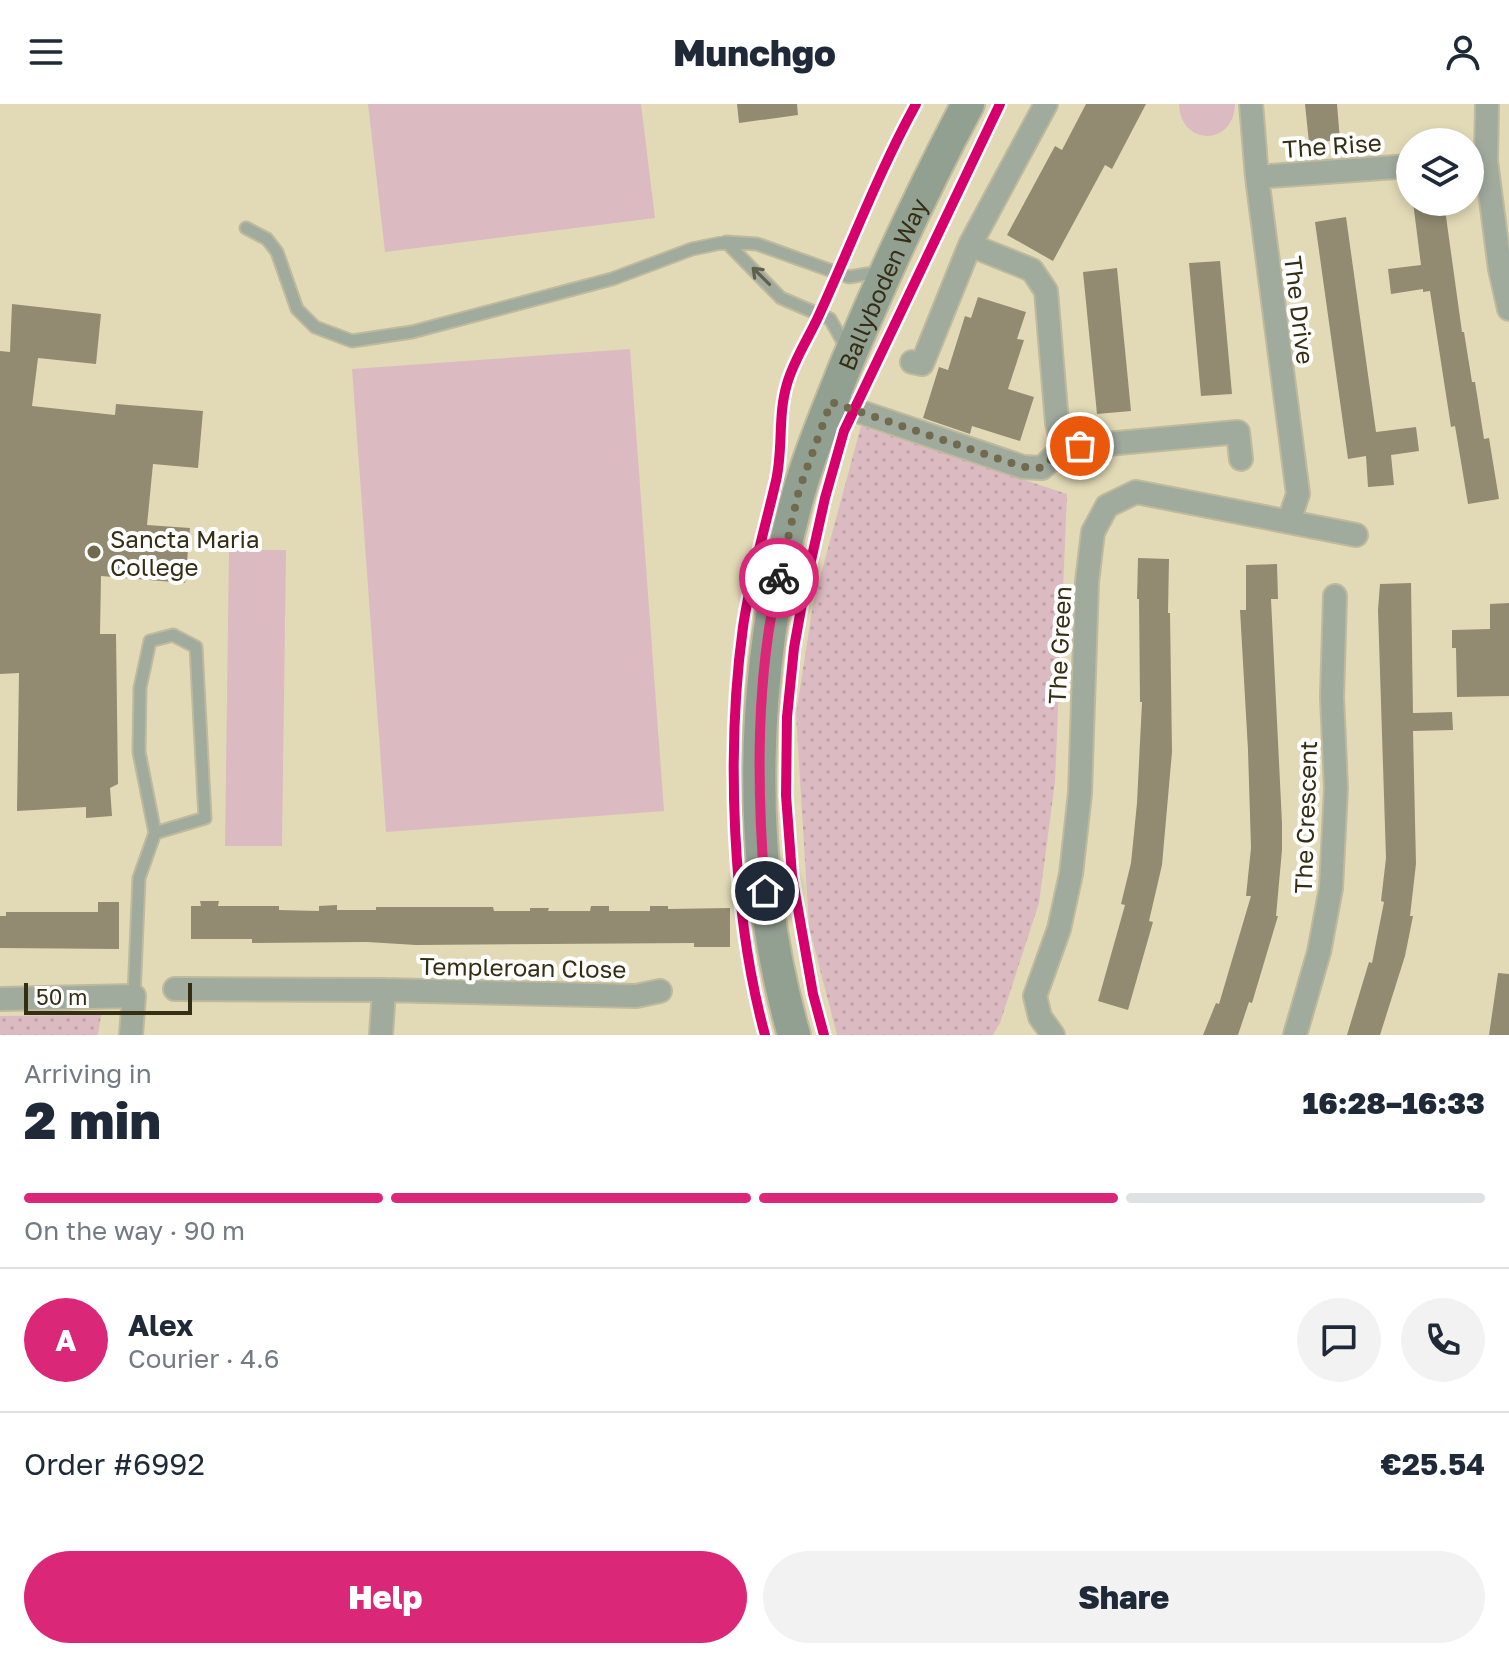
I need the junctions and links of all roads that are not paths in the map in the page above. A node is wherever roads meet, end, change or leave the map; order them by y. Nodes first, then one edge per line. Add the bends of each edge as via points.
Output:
1 (968, 104) edge
2 (1046, 104) edge
3 (1251, 104) edge
4 (1487, 104) edge
5 (1483, 128) edge
6 (1396, 167) edge
7 (1257, 177) junction
8 (1484, 191) edge
9 (246, 228) dead end
10 (726, 242) junction
11 (970, 245) junction
12 (888, 269) junction
13 (1509, 309) edge
14 (850, 355) junction
15 (912, 362) dead end
16 (831, 402) junction
17 (1063, 448) junction
18 (1241, 459) dead end
19 (1289, 521) junction
20 (1356, 535) dead end
21 (1335, 596) dead end
22 (155, 833) junction
23 (175, 989) dead end
24 (384, 990) junction
25 (660, 991) dead end
26 (134, 996) junction
27 (0, 999) edge
28 (131, 1035) edge
29 (381, 1035) edge
30 (794, 1035) edge
31 (1053, 1035) edge
32 (1295, 1035) edge

1 - 12 main road, Ballyboden Way
2 - 11 street
3 - 7 street, The Drive
4 - 5 street
6 - 7 street, The Rise
7 - 19 street, The Drive via 1298,494
8 - 13 street
9 - 10 lane via 267,239 277,252 297,309 315,327 352,341 412,332 520,304
10 - 12 lane via 757,244 849,277
14 -> 10 lane via 830,319 781,298
11 - 15 street via 922,364
11 - 17 street via 1032,270 1046,291
12 - 14 main road, Ballyboden Way
14 - 16 main road, Ballyboden Way
16 - 17 street via 1023,467 1042,468
16 - 30 main road, Ballyboden Way via 799,490 764,673 760,819 767,915
17 - 18 street via 1238,432
19 - 20 street, The Green
19 - 31 street, The Green via 1136,492 1107,506 1093,532 1071,874 1059,929 1035,996 1040,1017
21 - 32 street, The Crescent via 1331,888
22 - 22 lane via 139,752 140,688 150,641 173,635 196,647 205,818
22 - 26 lane via 139,878
23 - 24 street, Templeroan Close
24 - 25 street, Templeroan Close via 636,996
24 - 29 street
26 - 27 street
26 - 28 street

